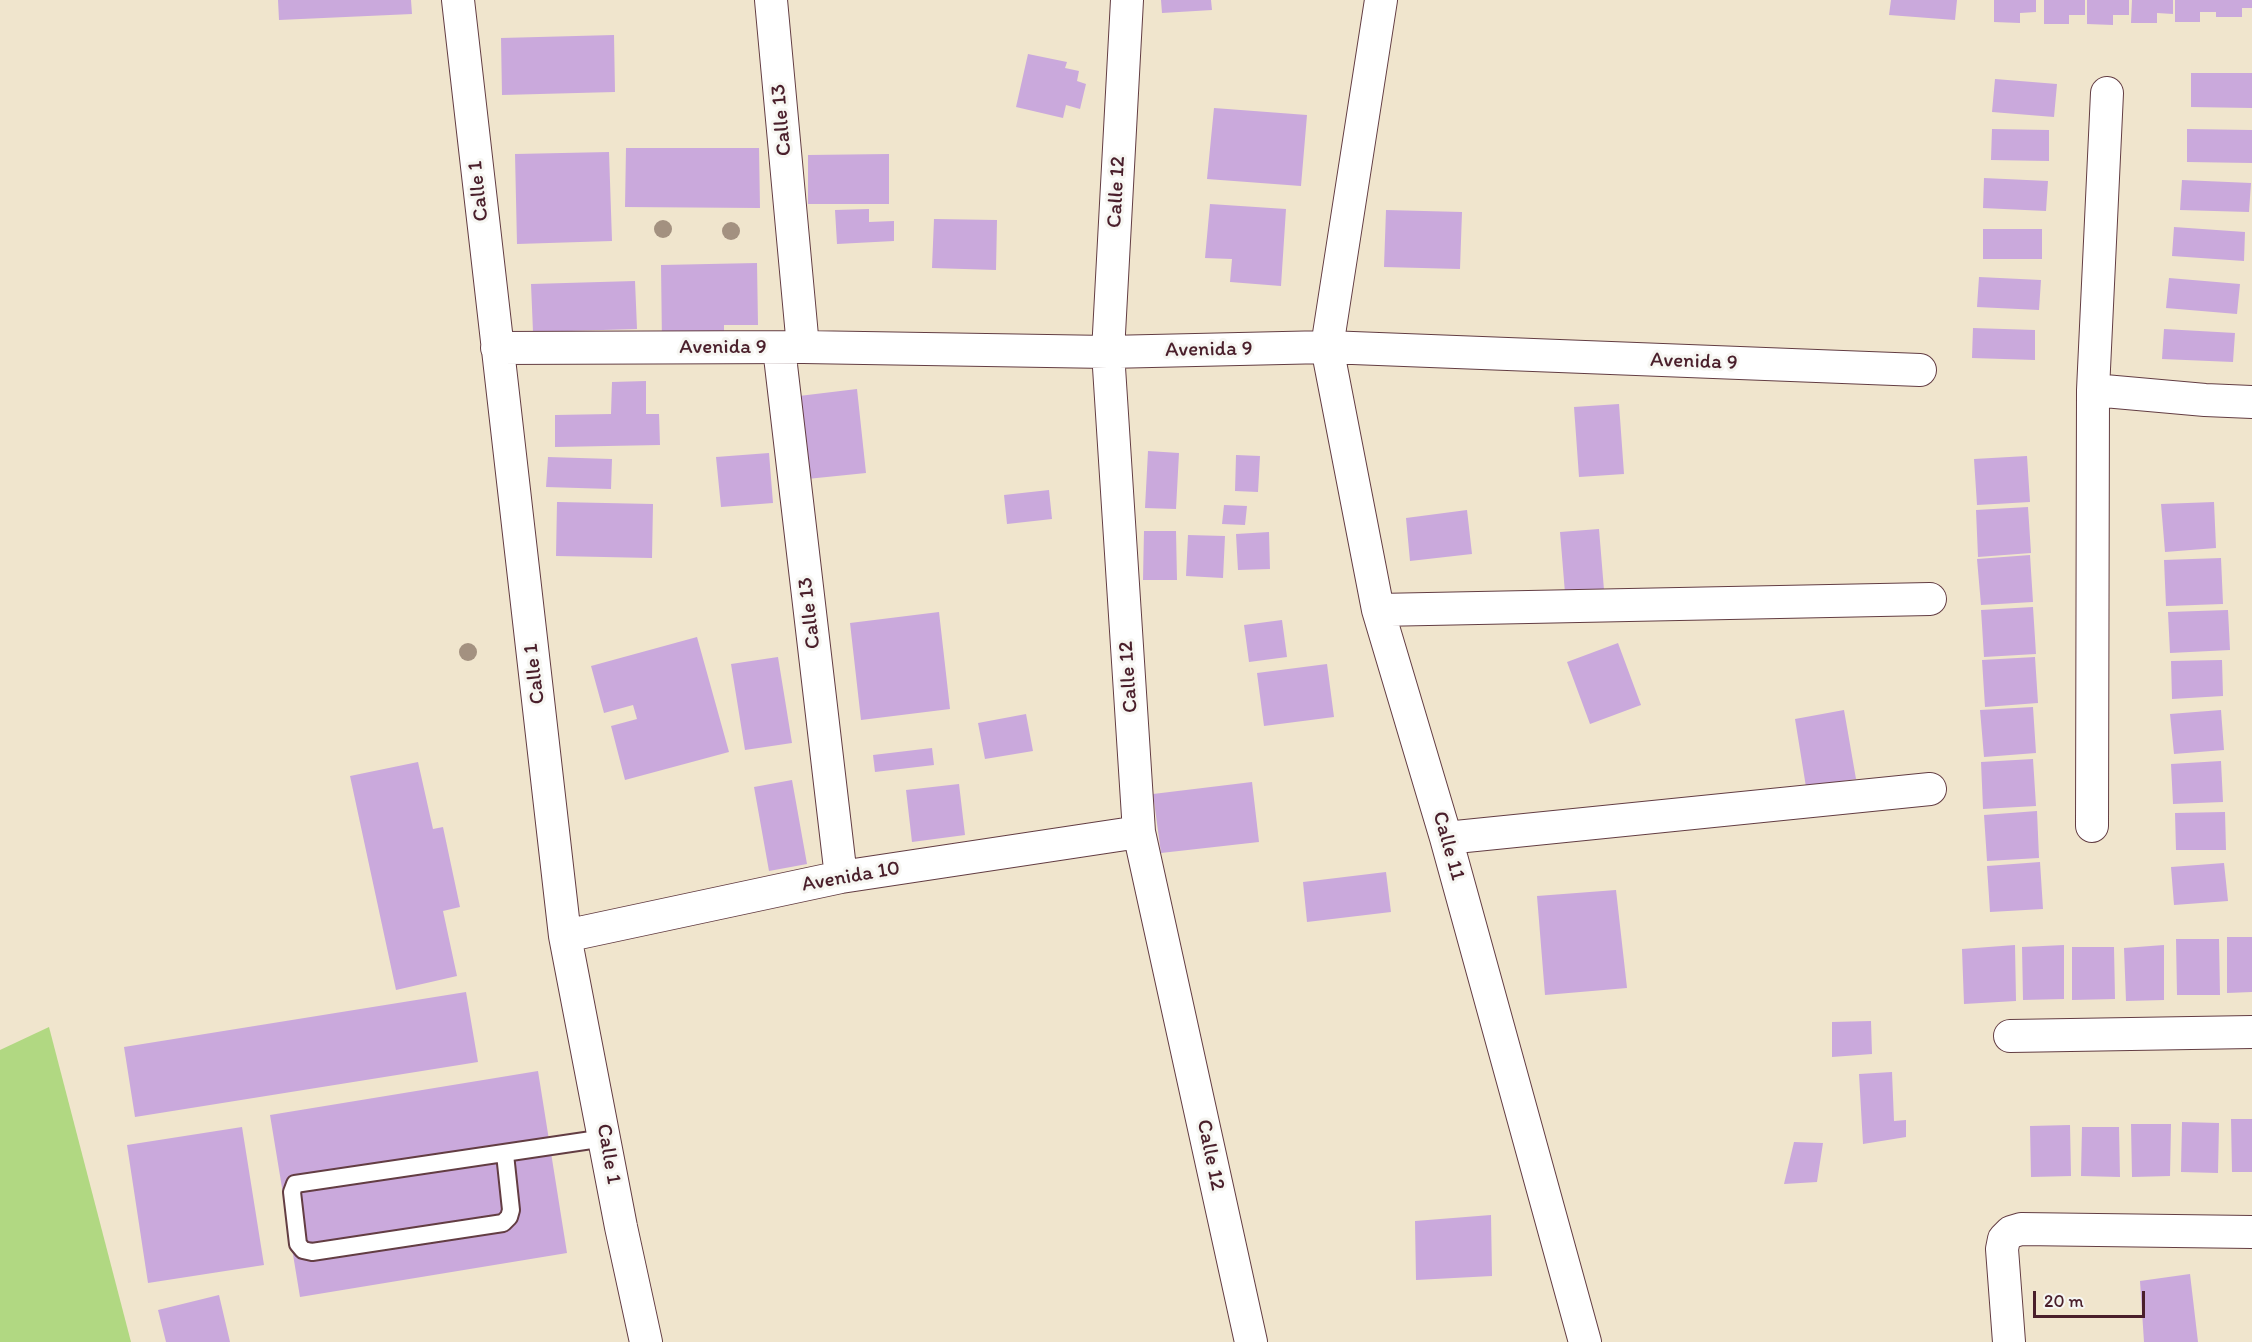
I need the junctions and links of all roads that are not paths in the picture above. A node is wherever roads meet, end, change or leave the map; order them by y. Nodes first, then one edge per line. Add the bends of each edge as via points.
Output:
1 (458, 0) edge
2 (771, 0) edge
3 (1127, 0) edge
4 (1381, 0) edge
5 (2107, 93) dead end
6 (791, 347) junction
7 (1327, 347) junction
8 (497, 348) junction
9 (1108, 352) junction
10 (1920, 370) dead end
11 (2093, 390) junction
12 (2252, 402) edge
13 (1930, 599) dead end
14 (1378, 610) junction
15 (1930, 789) dead end
16 (2092, 826) dead end
17 (1139, 832) junction
18 (1446, 838) junction
19 (842, 878) junction
20 (566, 936) junction
21 (2252, 1032) edge
22 (2010, 1036) dead end
23 (605, 1138) junction
24 (505, 1154) junction
25 (2252, 1232) edge
26 (646, 1342) edge
27 (1251, 1342) edge
28 (1585, 1342) edge
29 (2009, 1342) edge

1 - 8 street, Calle 1
2 - 6 street, Calle 13
3 - 9 street, Calle 12
4 - 7 street, Calle 11
5 - 11 street
6 - 8 street, Avenida 9
6 - 9 street, Avenida 9
6 - 19 street, Calle 13
7 - 9 street, Avenida 9
7 - 10 street, Avenida 9
7 - 14 street, Calle 11
8 - 20 street, Calle 1
9 - 17 street, Calle 12
11 - 12 street
11 - 16 street
13 - 14 street
14 - 18 street, Calle 11
15 - 18 street
17 - 19 street, Avenida 10
17 - 27 street, Calle 12
18 - 28 street, Calle 11
19 - 20 street, Avenida 10
20 - 23 street, Calle 1
21 - 22 street
23 - 24 lane
23 - 26 street, Calle 1
24 - 24 lane via 295,1184 292,1191 298,1244 312,1252 503,1223 511,1210
25 - 29 street via 2011,1232 2004,1239 2002,1250

